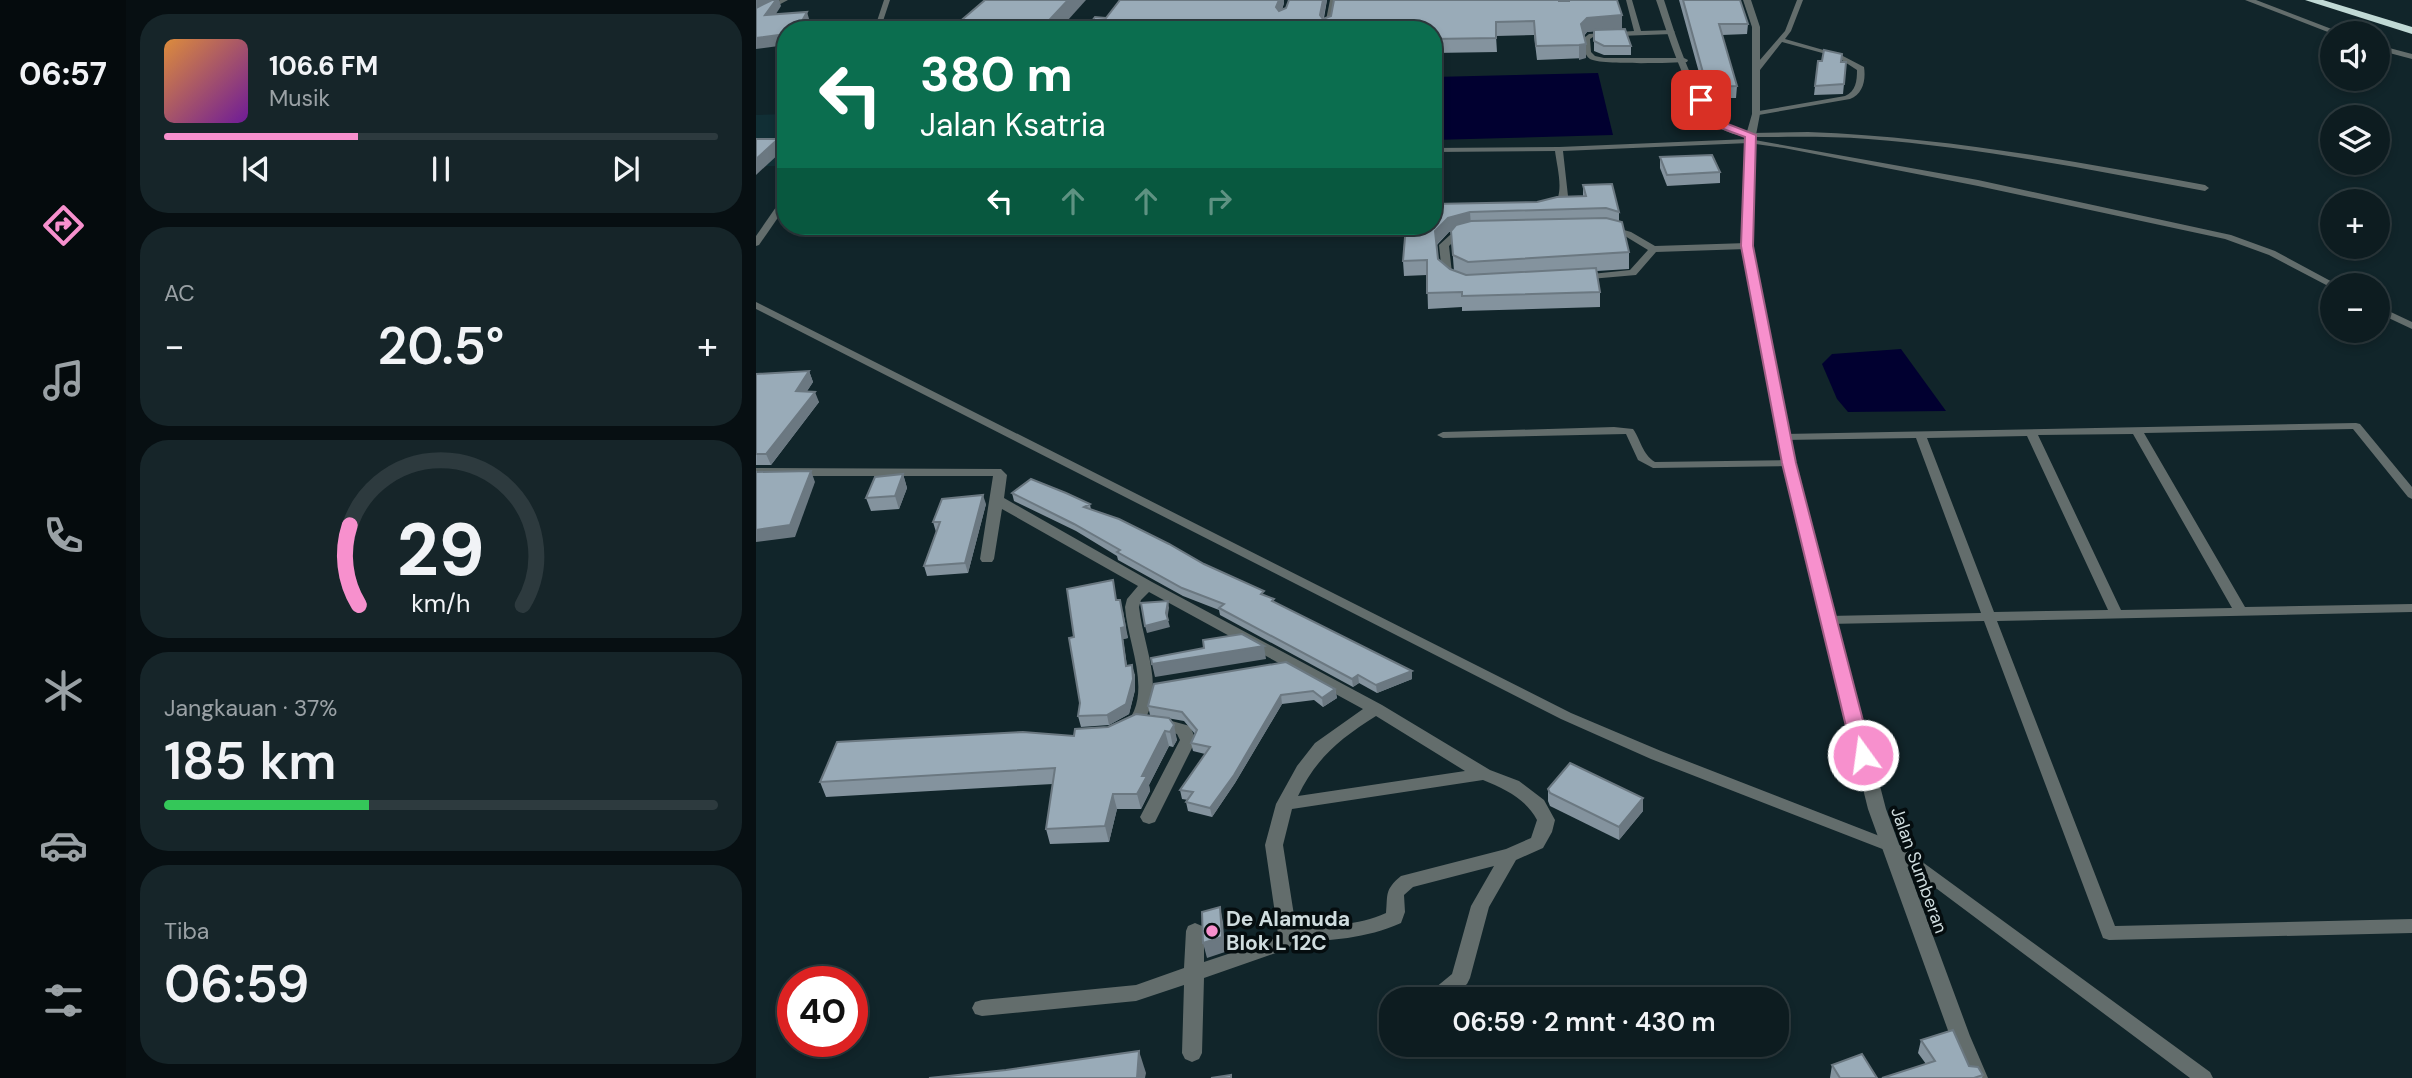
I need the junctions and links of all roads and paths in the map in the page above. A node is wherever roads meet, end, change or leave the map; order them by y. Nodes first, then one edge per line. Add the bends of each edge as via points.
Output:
1 (785, 0) edge
2 (887, 0) edge
3 (1333, 0) edge
4 (1629, 0) edge
5 (1660, 0) edge
6 (1747, 0) edge
7 (1800, 0) edge
8 (2249, 0) edge
9 (2311, 0) edge
10 (2330, 0) edge
11 (756, 15) edge
12 (880, 21) edge
13 (1329, 21) edge
14 (2412, 25) edge
15 (2320, 26) edge
16 (2412, 31) edge
17 (1638, 32) junction
18 (1671, 32) junction
19 (1781, 40) junction
20 (2390, 51) edge
21 (2412, 57) edge
22 (1684, 60) junction
23 (1757, 68) junction
24 (1756, 114) junction
25 (1750, 138) junction
26 (1559, 149) junction
27 (1442, 150) edge
28 (2205, 188) dead end
29 (1549, 208) edge
30 (777, 212) edge
31 (1595, 228) edge
32 (1483, 232) edge
33 (756, 243) edge
34 (1747, 246) junction
35 (1653, 249) junction
36 (2320, 278) edge
37 (1574, 279) edge
38 (1467, 284) edge
39 (756, 305) edge
40 (2390, 315) edge
41 (2412, 326) edge
42 (2136, 430) junction
43 (2031, 432) junction
44 (1920, 434) junction
45 (1443, 435) dead end
46 (1784, 437) junction
47 (1789, 463) junction
48 (756, 471) edge
49 (2412, 495) edge
50 (997, 499) junction
51 (987, 559) dead end
52 (1147, 585) junction
53 (2412, 608) edge
54 (2241, 612) junction
55 (2116, 614) junction
56 (1989, 617) junction
57 (1827, 620) junction
58 (1288, 663) junction
59 (1263, 667) edge
60 (1376, 709) junction
61 (1138, 721) junction
62 (1112, 734) edge
63 (1484, 774) junction
64 (1285, 804) junction
65 (1149, 817) dead end
66 (1890, 846) junction
67 (1510, 855) junction
68 (2412, 926) edge
69 (1195, 931) dead end
70 (1288, 936) junction
71 (1193, 974) junction
72 (1450, 987) edge
73 (982, 1008) dead end
74 (1192, 1053) dead end
75 (1978, 1078) edge
76 (2204, 1078) edge

1 - 11 lane
2 - 12 lane
3 - 13 lane
4 - 17 lane
5 - 18 street
6 - 23 street, Jalan Sumberan via 1756,27
7 - 19 lane
8 - 15 street
9 - 16 highway
10 - 14 highway
17 - 18 lane
17 - 22 lane via 1591,35 1588,53 1604,60
18 - 22 street
19 - 23 lane
19 - 24 lane via 1851,61 1861,69 1861,80 1851,97
20 - 21 street
22 - 25 street via 1712,115
23 - 24 street, Jalan Sumberan
24 - 25 street, Jalan Sumberan
25 - 26 lane
25 - 28 lane via 1862,136 1921,141
25 - 34 street, Jalan Sumberan
25 - 36 lane via 2228,237
26 - 27 lane
26 - 29 lane via 1563,197 1560,205
30 - 33 lane
31 - 35 lane via 1628,234
32 - 38 lane via 1453,237 1444,245 1447,274
34 - 35 lane
34 - 46 street, Jalan Sumberan
35 - 37 lane via 1633,273
39 - 66 lane via 1566,716
40 - 41 lane
42 - 43 lane
42 - 49 lane via 2357,426
42 - 54 lane
43 - 44 lane
43 - 55 lane
44 - 46 lane
44 - 56 lane
45 - 47 lane via 1622,430 1636,439 1642,460 1653,465
46 - 47 street, Jalan Sumberan
47 - 57 street, Jalan Sumberan
48 - 50 street via 996,472 1000,475
50 - 51 street
50 - 52 street
52 - 58 street
52 - 61 street via 1132,607 1154,685
53 - 54 lane
54 - 55 lane
55 - 56 lane
56 - 57 lane
56 - 68 lane via 2109,933
57 - 66 street, Jalan Sumberan
58 - 59 street
58 - 60 street
60 - 63 street
60 - 64 street via 1329,737 1300,773
61 - 62 street via 1126,731
61 - 65 street via 1176,726 1188,740
63 - 64 street
63 - 67 street via 1513,785 1538,805 1546,820 1536,844
64 - 70 street via 1273,845
66 - 75 street, Jalan Sumberan
66 - 76 lane
67 - 70 street via 1406,881 1392,898 1394,918 1385,922
67 - 72 street via 1480,906 1460,978
69 - 71 street
70 - 71 street via 1280,944
71 - 73 street via 1136,993
71 - 74 street

